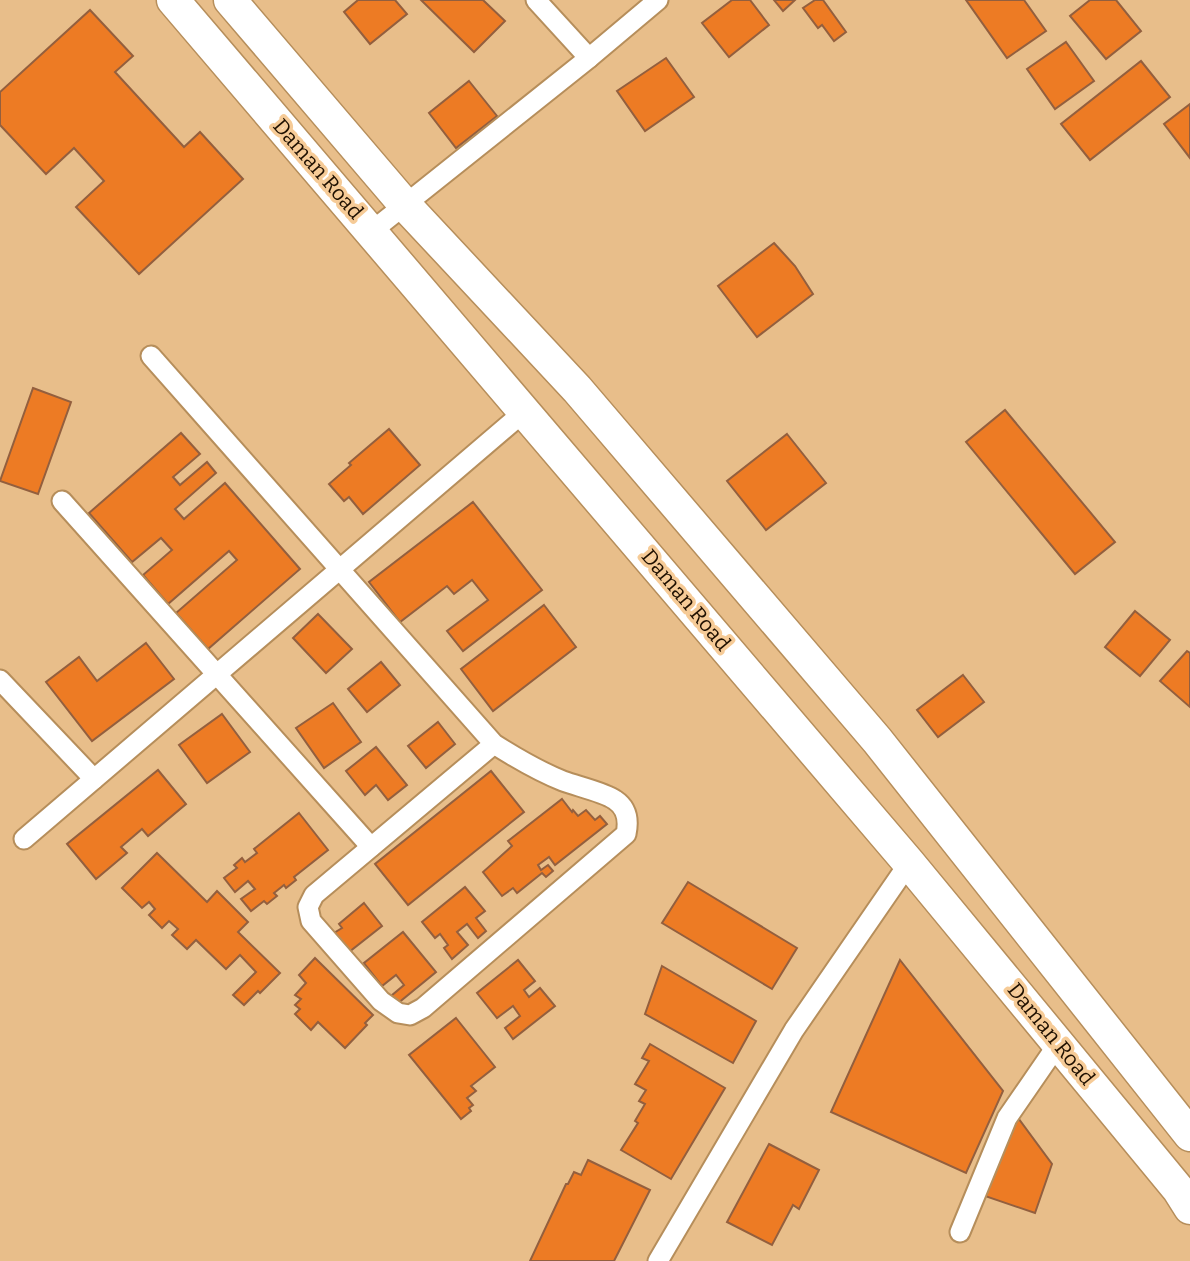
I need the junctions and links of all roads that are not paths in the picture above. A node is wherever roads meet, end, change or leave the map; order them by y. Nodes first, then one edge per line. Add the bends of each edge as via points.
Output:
1 (173, 0) edge
2 (230, 0) edge
3 (536, 0) edge
4 (658, 0) edge
5 (589, 58) junction
6 (405, 205) junction
7 (372, 231) junction
8 (151, 356) dead end
9 (525, 411) junction
10 (62, 501) dead end
11 (339, 570) junction
12 (218, 674) junction
13 (0, 680) edge
14 (494, 744) junction
15 (94, 779) junction
16 (24, 839) dead end
17 (372, 847) junction
18 (909, 863) junction
19 (1058, 1044) junction
20 (1190, 1135) edge
21 (1186, 1191) edge
22 (960, 1232) dead end
23 (658, 1261) edge

1 - 7 main road, Daman Road
2 - 6 main road
3 - 5 street
4 - 5 street
5 - 6 street
6 - 7 street
6 - 20 main road via 577,389 877,740
7 - 9 main road, Daman Road
8 - 11 street
9 - 11 street
9 - 18 main road, Daman Road
10 - 12 street
11 - 12 street
11 - 14 street
12 - 15 street
12 - 17 street
13 - 15 street
14 - 17 street
14 - 17 street via 561,780 614,799 625,809 626,834 423,1009 410,1015 381,1001 311,921 308,907 314,895
15 - 16 street
18 - 19 main road, Daman Road
18 - 23 street via 794,1030
19 - 21 main road, Daman Road
19 - 22 street via 1007,1118

